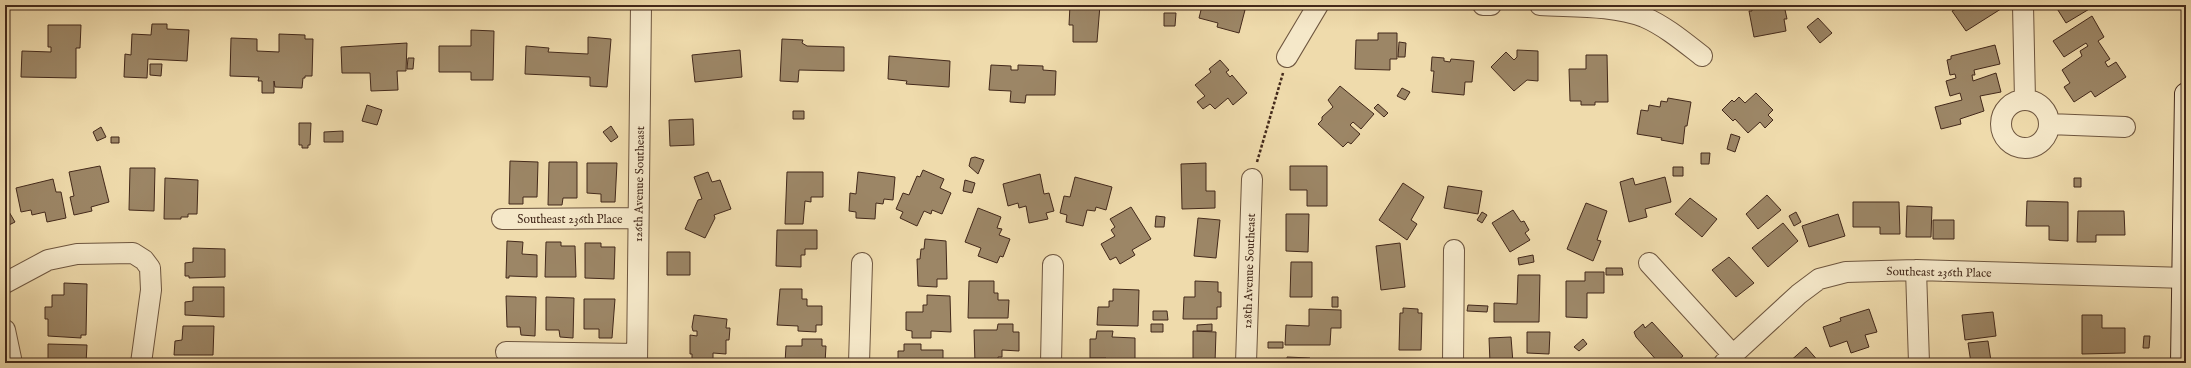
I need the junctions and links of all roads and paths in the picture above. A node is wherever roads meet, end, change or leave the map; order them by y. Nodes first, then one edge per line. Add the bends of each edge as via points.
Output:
1 (641, 5) edge
2 (1318, 5) edge
3 (1483, 5) edge
4 (1491, 5) edge
5 (1540, 5) edge
6 (2023, 5) edge
7 (1702, 56) dead end
8 (1287, 57) joint
9 (2186, 94) edge
10 (2025, 100) junction
11 (2049, 124) junction
12 (2125, 127) dead end
13 (1252, 178) joint
14 (638, 218) junction
15 (502, 219) dead end
16 (1454, 250) dead end
17 (862, 263) dead end
18 (1649, 263) dead end
19 (1053, 265) dead end
20 (1916, 270) junction
21 (2184, 278) edge
22 (5, 283) edge
23 (5, 330) edge
24 (506, 352) dead end
25 (637, 358) edge
26 (1728, 359) edge
27 (12, 363) edge
28 (141, 363) edge
29 (859, 363) edge
30 (1051, 363) edge
31 (1246, 363) edge
32 (1453, 363) edge
33 (1919, 363) edge
34 (2182, 363) edge

1 - 14 street, 126th Avenue Southeast
2 - 8 street
3 - 4 street
5 - 7 street via 1602,8 1643,17 1669,31
6 - 10 street
8 - 13 path
9 - 21 main road
10 - 11 street via 2034,102 2042,108
10 - 11 street via 2008,107 2003,115 2002,129 2008,141 2020,147 2034,146 2047,134
11 - 12 street
13 - 31 street, 128th Avenue Southeast
14 - 15 street, Southeast 236th Place
14 - 25 street, 126th Avenue Southeast
16 - 32 street
17 - 29 street
18 - 26 street
19 - 30 street
20 - 21 street, Southeast 236th Place
20 - 26 street, Southeast 236th Place via 1846,272 1819,279
20 - 33 street
21 - 34 main road
22 - 28 street via 48,260 77,254 133,254 144,260 150,268 151,290
23 - 27 street
24 - 25 street

